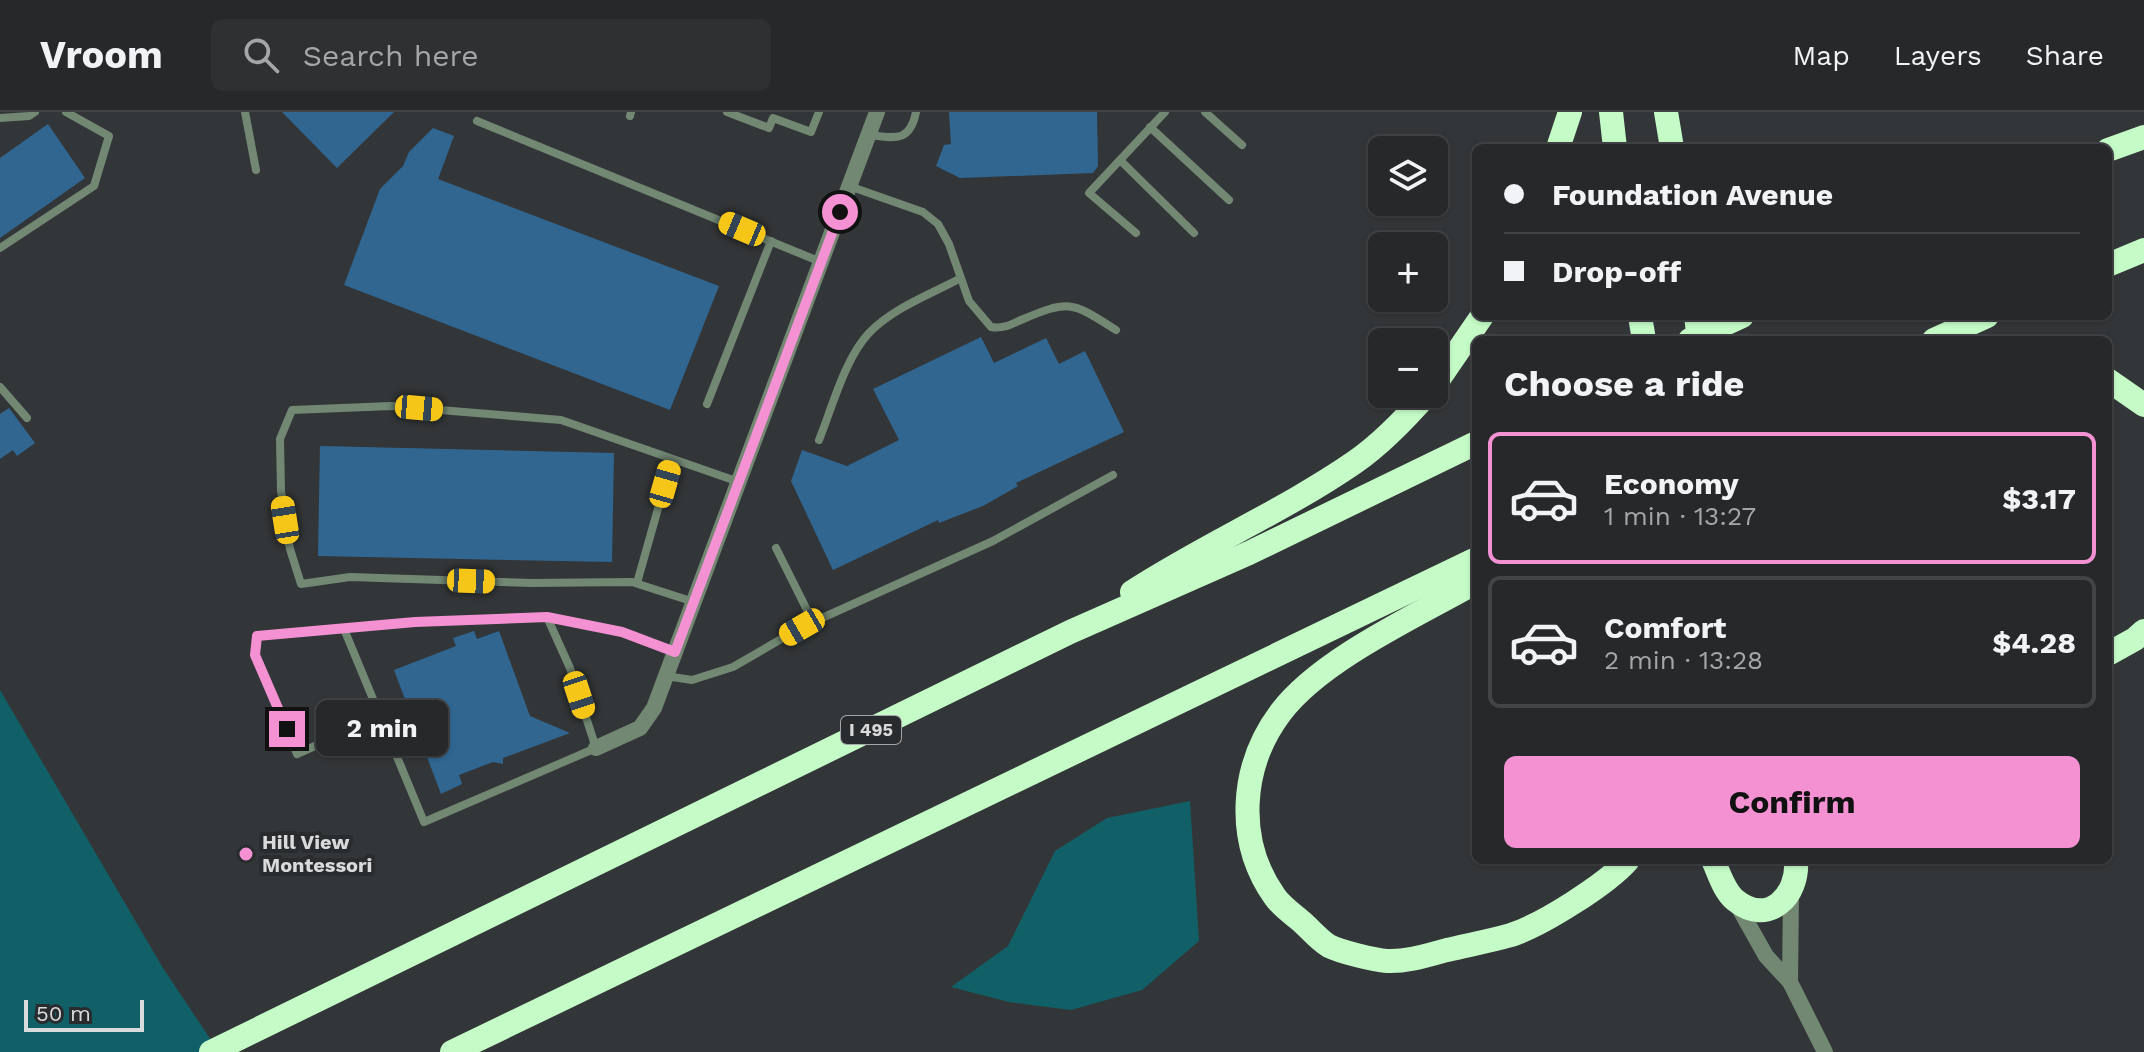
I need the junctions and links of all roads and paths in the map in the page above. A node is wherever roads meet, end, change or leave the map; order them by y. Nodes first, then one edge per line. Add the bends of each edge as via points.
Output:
1 (35, 112) edge
2 (66, 112) edge
3 (245, 112) edge
4 (727, 112) edge
5 (819, 112) edge
6 (877, 112) edge
7 (916, 112) edge
8 (1165, 112) edge
9 (1205, 112) edge
10 (1570, 112) edge
11 (1611, 112) edge
12 (1666, 112) edge
13 (0, 118) edge
14 (477, 121) dead end
15 (1150, 127) junction
16 (868, 135) junction
17 (2144, 137) edge
18 (1559, 144) edge
19 (1615, 144) edge
20 (1671, 144) edge
21 (1242, 145) dead end
22 (2112, 149) edge
23 (1120, 160) junction
24 (256, 170) dead end
25 (849, 186) junction
26 (1229, 200) dead end
27 (1136, 233) dead end
28 (1194, 233) dead end
29 (771, 241) junction
30 (0, 248) edge
31 (2144, 250) edge
32 (821, 262) junction
33 (2112, 263) edge
34 (959, 279) junction
35 (1479, 320) edge
36 (1733, 320) edge
37 (1978, 320) edge
38 (1116, 330) dead end
39 (1699, 336) edge
40 (1943, 336) edge
41 (1448, 366) edge
42 (2112, 383) edge
43 (0, 387) edge
44 (707, 404) dead end
45 (2144, 405) edge
46 (1414, 408) edge
47 (27, 418) dead end
48 (819, 440) dead end
49 (1472, 445) edge
50 (672, 459) junction
51 (1113, 475) dead end
52 (739, 482) junction
53 (776, 548) dead end
54 (1472, 561) edge
55 (637, 583) junction
56 (1472, 584) edge
57 (694, 602) junction
58 (547, 617) junction
59 (813, 622) junction
60 (344, 629) junction
61 (2144, 631) edge
62 (1070, 632) junction
63 (675, 652) junction
64 (2112, 652) edge
65 (666, 676) junction
66 (380, 717) junction
67 (596, 748) junction
68 (1628, 864) edge
69 (1715, 864) edge
70 (1795, 864) edge
71 (1791, 893) junction
72 (1734, 899) junction
73 (1790, 982) junction
74 (211, 1052) edge
75 (452, 1052) edge
76 (1825, 1052) edge

1 - 13 lane
2 - 30 lane via 109,136 94,186
3 - 24 lane
4 - 5 lane via 769,128 773,118 811,132
6 - 16 street
7 - 16 lane via 905,135
8 - 15 lane
9 - 21 lane
10 - 18 highway
11 - 19 highway
12 - 20 highway
14 - 29 lane
15 - 23 lane
15 - 26 lane
16 - 25 street
17 - 22 highway
23 - 27 lane via 1089,193
23 - 28 lane
25 - 32 street
25 - 34 lane via 923,212 938,224
29 - 32 lane
29 - 44 lane
31 - 33 highway
32 - 52 street
34 - 38 lane via 991,327 1002,329 1056,305 1083,308
34 - 48 lane via 896,311 869,332
35 - 41 highway
36 - 39 highway
37 - 40 highway
42 - 45 highway
43 - 47 lane
46 - 62 highway via 1358,460 1162,572
49 - 62 highway, I 495
50 - 52 lane
50 - 55 lane
50 - 55 lane via 561,420 391,406 292,410 280,439 281,491 301,584 350,577
51 - 59 lane via 993,541
52 - 57 street
53 - 59 lane
54 - 75 highway
55 - 57 lane
56 - 68 highway via 1348,654 1281,710 1249,777 1246,820 1256,863 1276,899 1329,946 1389,961 1515,934
57 - 63 street
58 - 60 lane
58 - 63 lane via 622,632
58 - 67 lane
59 - 65 lane via 733,667 692,680
60 - 66 lane
60 - 66 lane via 257,636 255,655 297,754
61 - 64 highway
62 - 74 highway, I 495
63 - 65 street
65 - 67 street via 640,728
66 - 67 lane via 424,822
69 - 72 highway
70 - 71 highway
71 - 72 highway via 1770,909 1756,910
71 - 73 street
72 - 73 street via 1766,956
73 - 76 street

